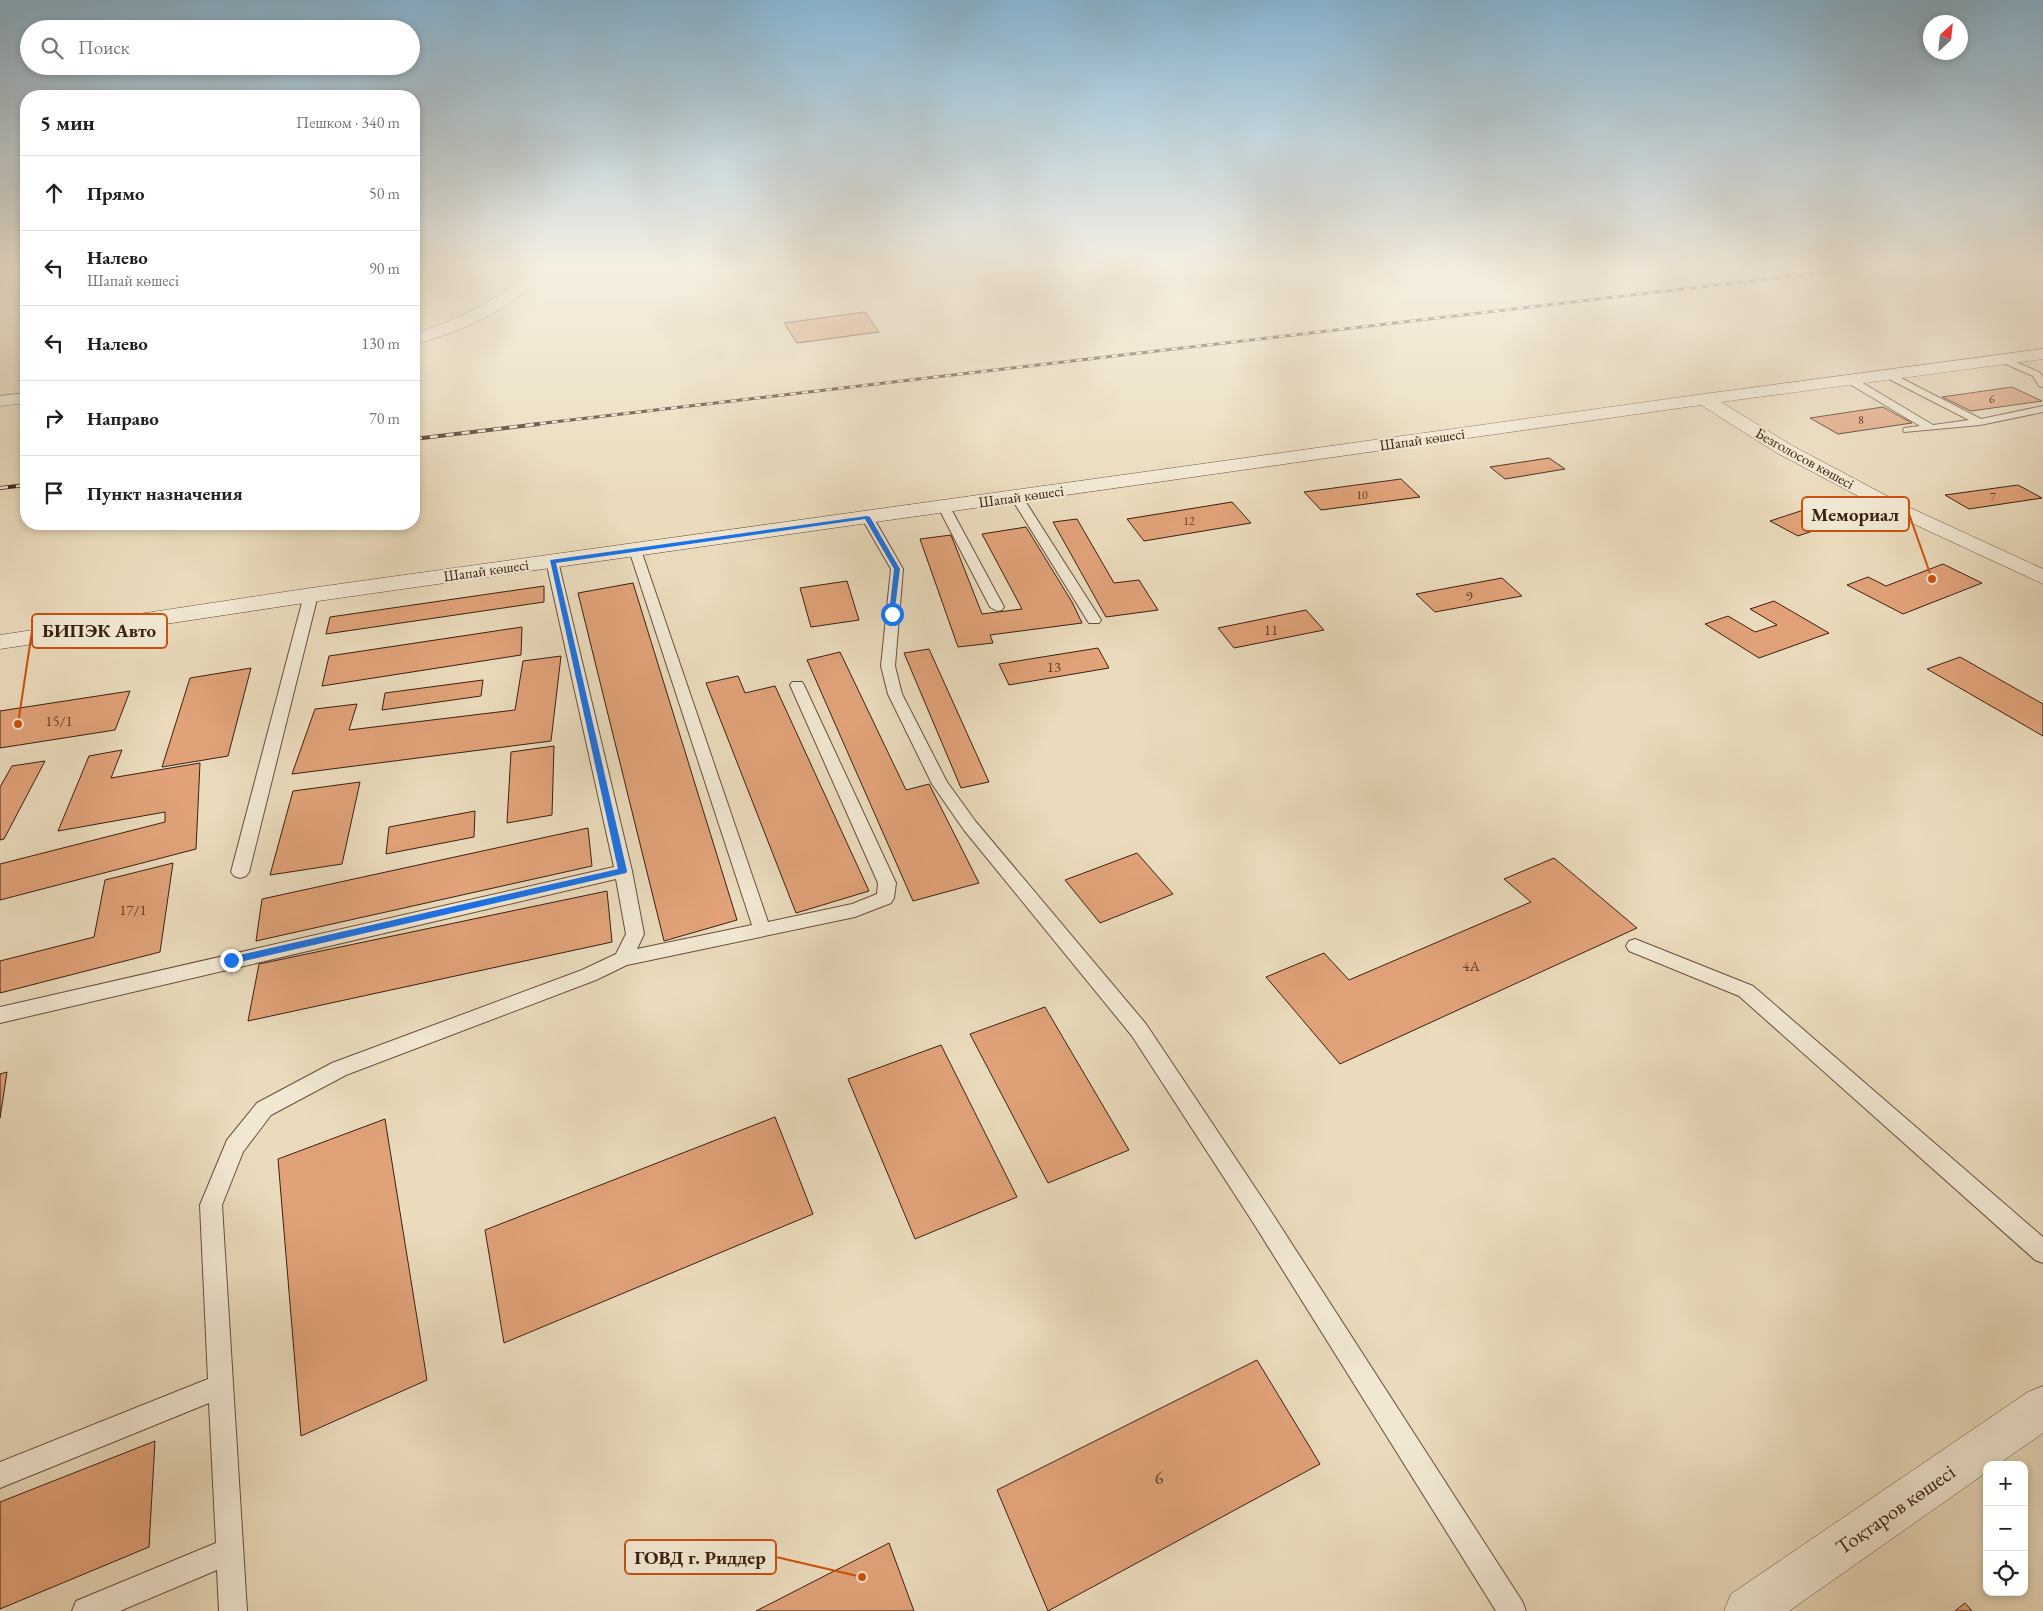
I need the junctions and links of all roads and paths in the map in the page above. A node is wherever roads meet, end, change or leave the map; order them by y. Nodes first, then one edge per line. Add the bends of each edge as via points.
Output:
1 (2043, 354) edge
2 (2004, 360) junction
3 (2039, 375) edge
4 (1891, 376) junction
5 (1852, 381) junction
6 (2043, 384) edge
7 (20, 399) edge
8 (1704, 399) junction
9 (0, 401) edge
10 (2043, 409) edge
11 (1980, 422) junction
12 (1931, 428) junction
13 (1908, 430) dead end
14 (1016, 496) junction
15 (944, 507) junction
16 (867, 517) junction
17 (636, 550) junction
18 (552, 561) junction
19 (2043, 577) edge
20 (311, 595) junction
21 (997, 607) dead end
22 (1094, 620) dead end
23 (0, 642) edge
24 (796, 685) dead end
25 (623, 871) junction
26 (240, 872) dead end
27 (762, 929) junction
28 (1635, 946) dead end
29 (623, 959) junction
30 (0, 1015) edge
31 (2043, 1252) edge
32 (221, 1386) junction
33 (2043, 1407) edge
34 (0, 1475) edge
35 (230, 1552) junction
36 (86, 1611) edge
37 (233, 1611) edge
38 (1512, 1611) edge
39 (1748, 1611) edge

1 - 2 street, Шапай көшесі
2 - 3 lane
2 - 4 street, Шапай көшесі
3 - 6 lane
4 - 5 street, Шапай көшесі
4 - 11 lane
5 - 8 street, Шапай көшесі
5 - 12 lane
7 - 9 street
8 - 14 street, Шапай көшесі
8 - 19 street, Безголосов көшесі via 1810,463
10 - 11 lane
11 - 12 lane
12 - 13 lane
14 - 15 street, Шапай көшесі
14 - 22 lane
15 - 16 street, Шапай көшесі
15 - 21 lane
16 - 17 street, Шапай көшесі
16 - 38 lane via 897,569 888,666 895,694 940,784 970,826 1138,1030 1262,1217
17 - 18 street, Шапай көшесі
17 - 27 lane
18 - 20 street, Шапай көшесі
18 - 25 lane
20 - 23 street, Шапай көшесі
20 - 26 lane
24 - 27 lane via 887,883 886,891 885,898 855,910
25 - 29 lane via 635,934
25 - 30 lane
27 - 29 lane
28 - 31 lane via 1746,990
29 - 32 lane via 589,976 339,1069 264,1109 234,1147 211,1205
32 - 34 lane
32 - 35 lane
33 - 39 street, Тоқтаров көшесі
35 - 36 lane
35 - 37 lane

